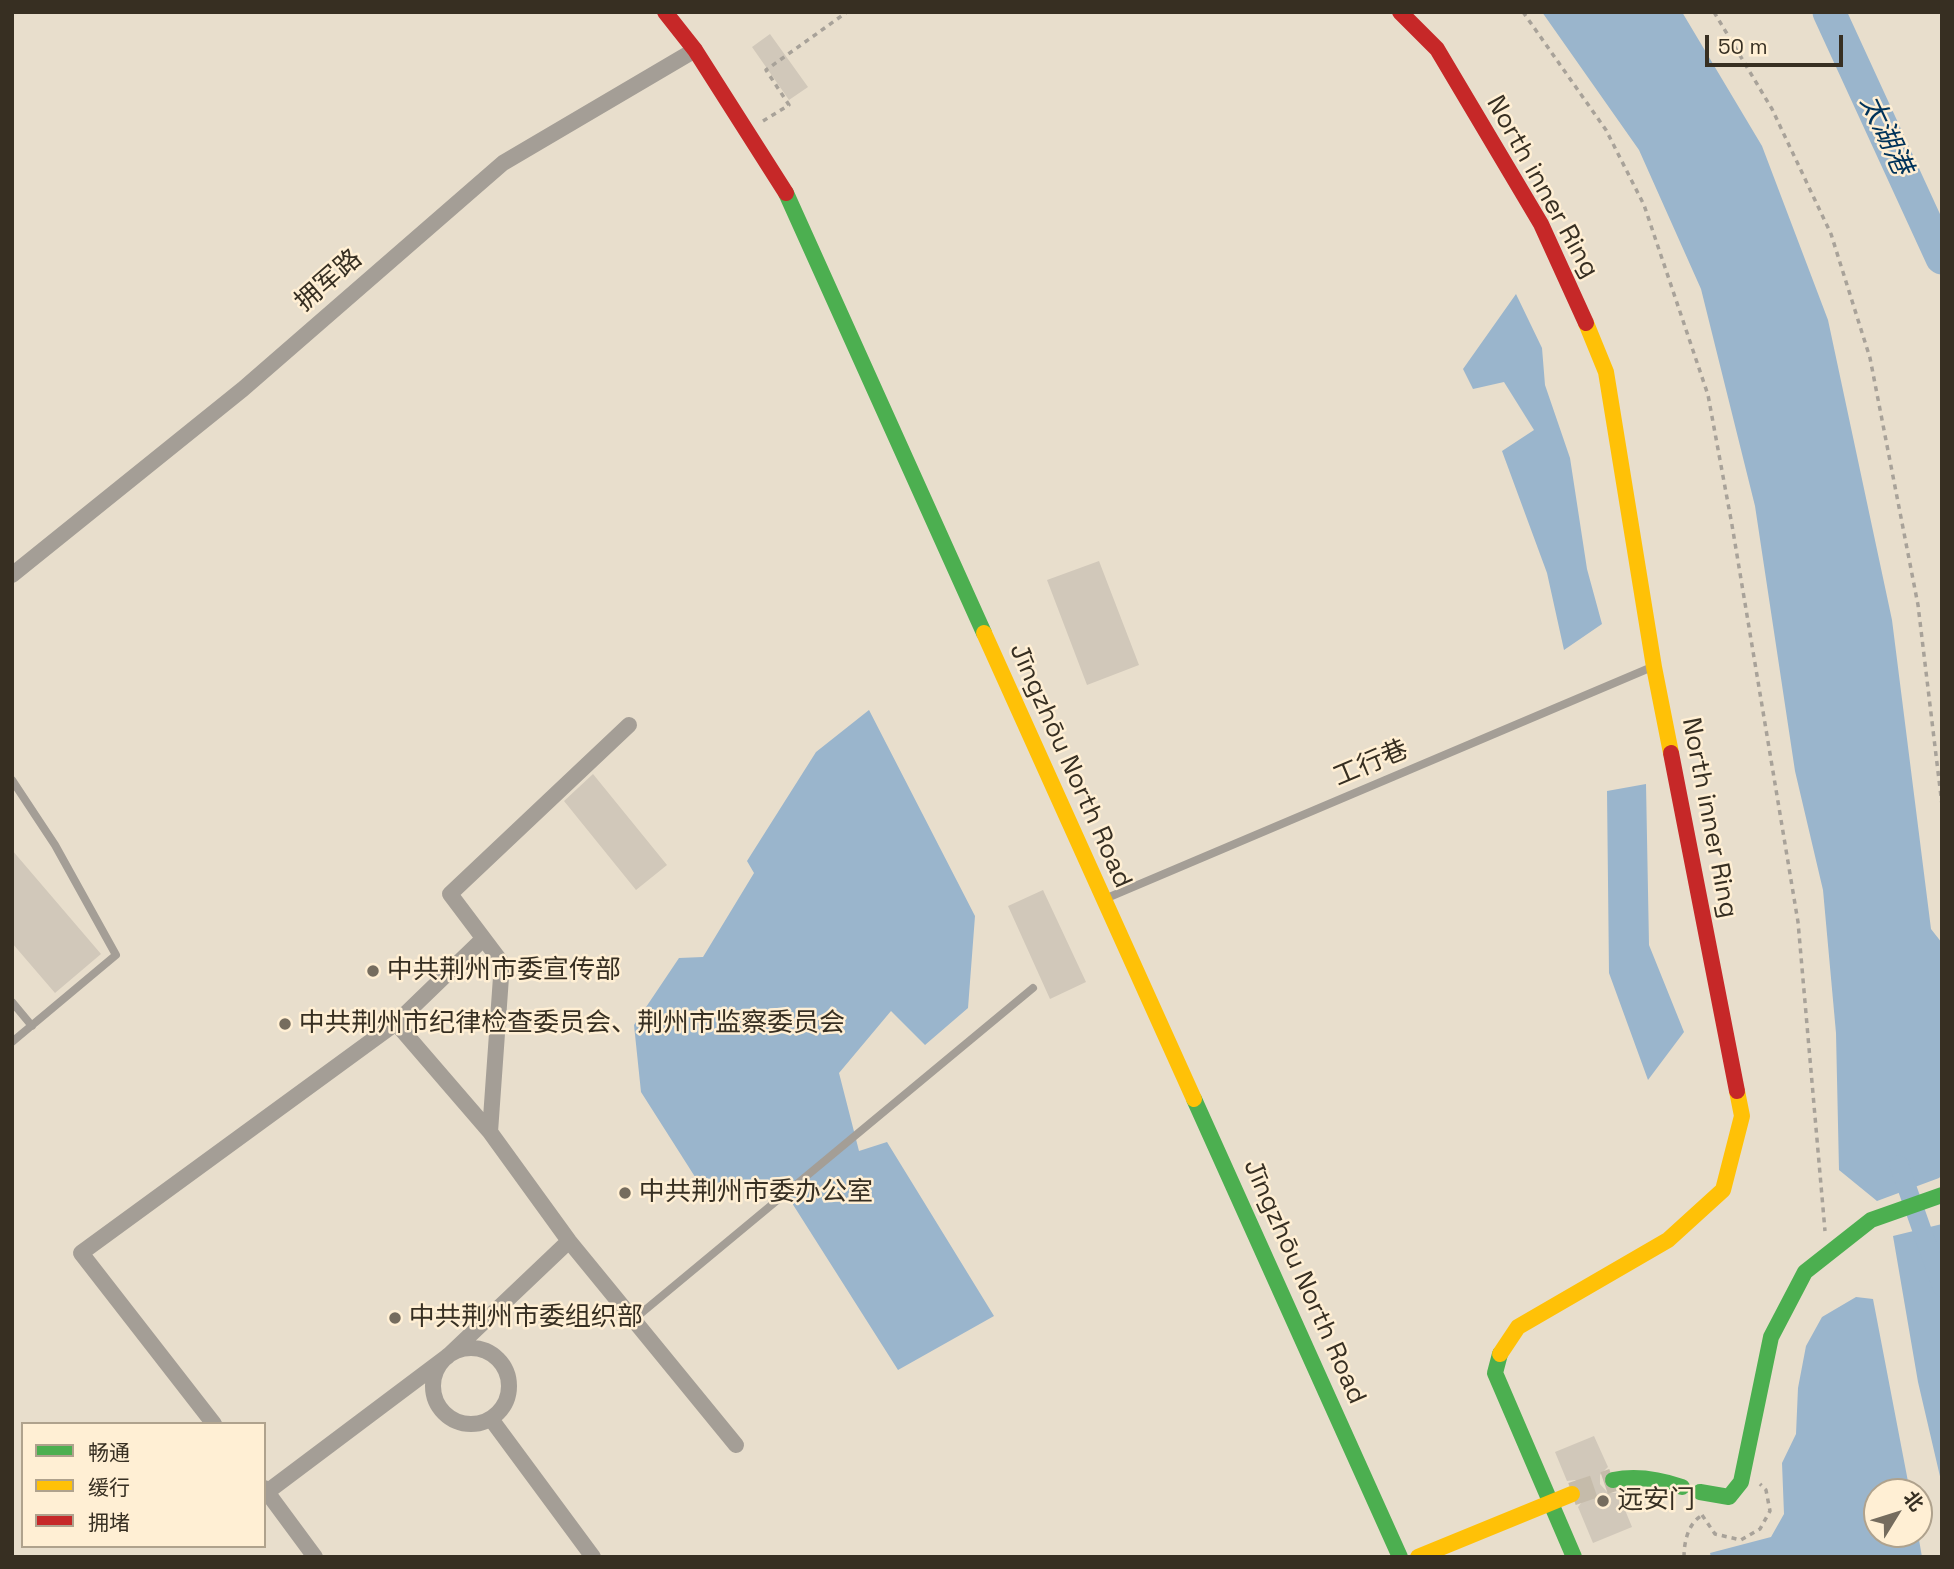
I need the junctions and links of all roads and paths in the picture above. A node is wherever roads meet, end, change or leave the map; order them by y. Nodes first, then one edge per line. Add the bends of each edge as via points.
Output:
1 (665, 12) edge
2 (847, 12) edge
3 (1400, 12) edge
4 (1523, 12) edge
5 (1714, 12) edge
6 (695, 50) junction
7 (747, 131) junction
8 (12, 575) edge
9 (1654, 667) junction
10 (629, 725) dead end
11 (12, 780) edge
12 (1942, 805) edge
13 (1104, 900) junction
14 (483, 939) junction
15 (1033, 988) dead end
16 (12, 1002) edge
17 (396, 1023) junction
18 (32, 1026) junction
19 (12, 1042) edge
20 (490, 1132) junction
21 (1942, 1195) edge
22 (569, 1241) junction
23 (1827, 1254) junction
24 (633, 1320) junction
25 (448, 1356) junction
26 (491, 1419) junction
27 (212, 1422) edge
28 (736, 1445) dead end
29 (1744, 1467) junction
30 (1613, 1480) tunnel mouth
31 (1682, 1488) dead end
32 (266, 1490) edge
33 (1700, 1492) dead end
34 (1573, 1494) tunnel mouth
35 (1729, 1497) junction
36 (1552, 1504) junction
37 (1702, 1516) junction
38 (315, 1557) edge
39 (593, 1557) edge
40 (1401, 1557) edge
41 (1418, 1557) edge
42 (1574, 1557) edge
43 (1684, 1557) edge

1 - 6 street, Jīngzhōu North Road
2 - 7 path via 766,70 789,104
3 - 9 street, North inner Ring via 1437,49 1541,224 1592,335 1606,372
4 - 23 path via 1606,130 1644,205 1708,395 1798,922
5 - 12 path via 1772,109 1831,233 1870,358 1918,605
6 - 7 street, Jīngzhōu North Road
6 - 8 street, 拥军路 via 503,163 243,388
7 - 13 street, Jīngzhōu North Road via 785,191
9 - 13 lane, 工行巷
9 - 36 street, North inner Ring via 1742,1116 1723,1190 1668,1240 1518,1327 1501,1349 1495,1373
10 - 14 street via 450,894
11 - 18 lane via 55,845 116,955
13 - 40 street, Jīngzhōu North Road
14 - 17 street
14 - 20 street via 502,963
15 - 24 lane
16 - 18 lane
17 - 20 street
17 - 27 street via 81,1253
18 - 19 lane
20 - 22 street
21 - 23 street via 1871,1220
22 - 24 street
22 - 25 street
23 - 29 street via 1805,1272 1770,1337
24 - 28 street
25 - 26 street via 434,1377 437,1403 444,1413 467,1424
25 - 26 street via 458,1350 483,1350 502,1365 508,1376 507,1400
25 - 32 street
26 - 39 street
29 - 35 street via 1741,1482
29 - 37 path via 1766,1490 1770,1511 1759,1529 1741,1540 1715,1534
30 - 31 street via 1629,1475
32 - 38 street
33 - 35 street
34 - 36 street
35 - 37 path
36 - 41 street
36 - 42 street, North inner Ring
37 - 43 path via 1693,1521

